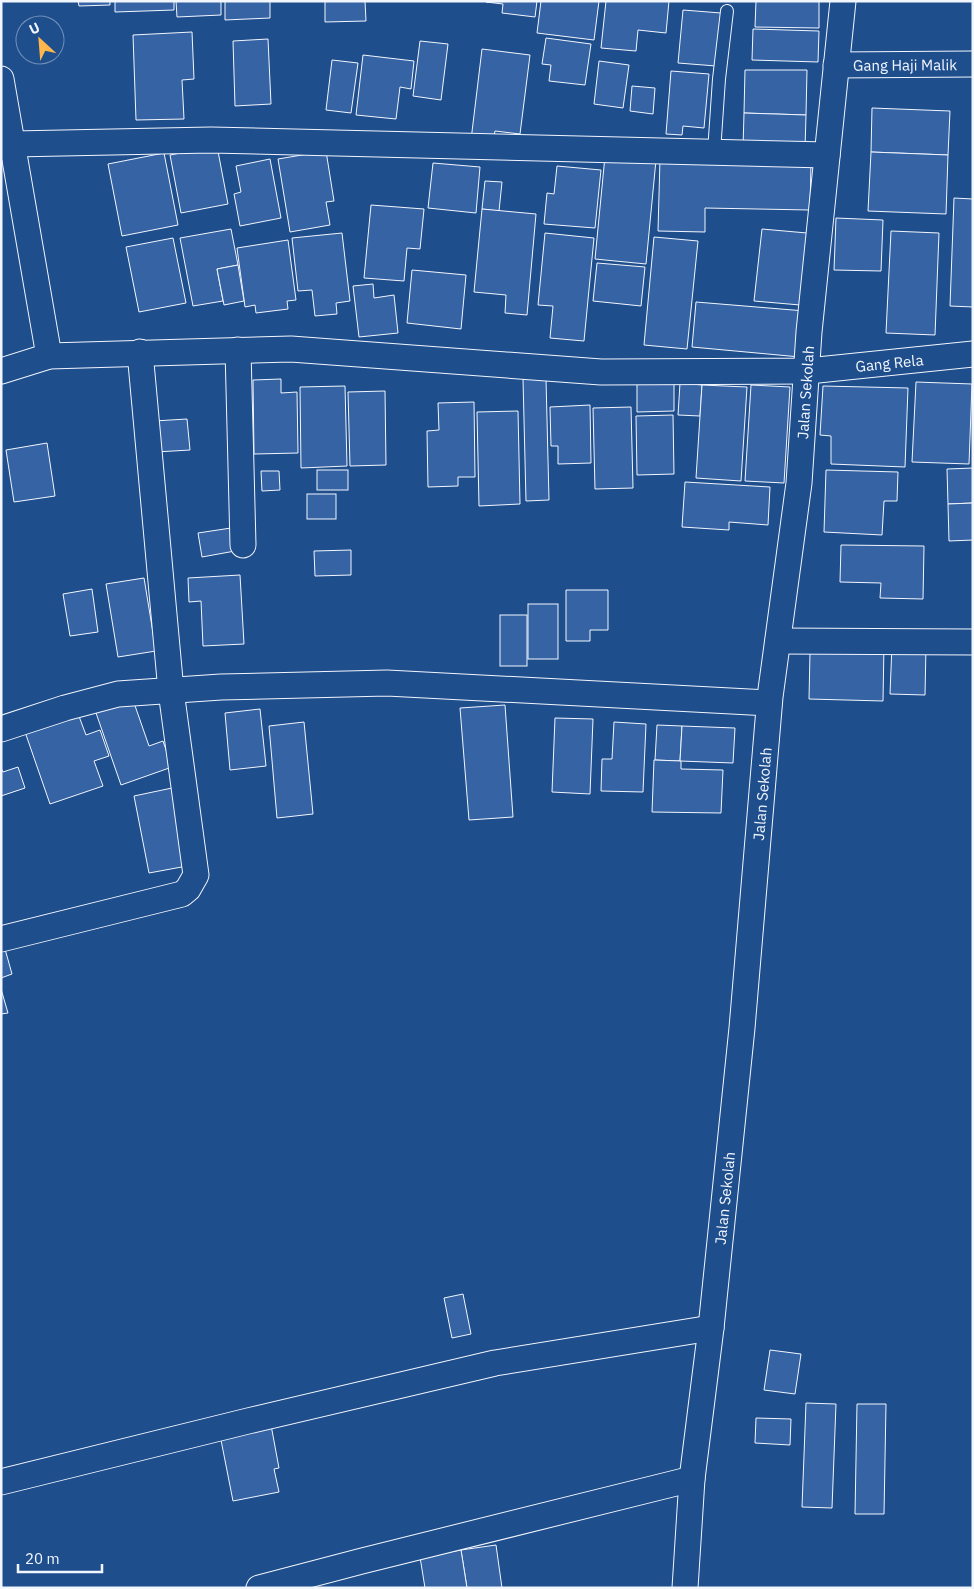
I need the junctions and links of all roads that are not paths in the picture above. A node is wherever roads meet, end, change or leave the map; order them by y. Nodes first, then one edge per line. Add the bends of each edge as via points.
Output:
1 (843, 1) edge
2 (727, 11) dead end
3 (973, 64) edge
4 (836, 66) junction
5 (1, 79) edge
6 (7, 146) edge
7 (714, 152) junction
8 (827, 155) junction
9 (238, 350) junction
10 (140, 352) junction
11 (973, 354) edge
12 (49, 356) junction
13 (808, 371) junction
14 (1, 372) edge
15 (243, 545) dead end
16 (778, 641) junction
17 (973, 642) edge
18 (171, 690) junction
19 (769, 703) junction
20 (1, 729) edge
21 (1, 940) edge
22 (711, 1328) junction
23 (692, 1479) junction
24 (1, 1482) edge
25 (259, 1588) edge
26 (685, 1588) edge

1 - 4 street, Jalan Sekolah
2 - 7 lane
3 - 4 street, Gang Haji Malik
4 - 8 street, Jalan Sekolah
5 - 6 street
6 - 7 street via 211,140
6 - 12 street
7 - 8 street
8 - 13 street, Jalan Sekolah
9 - 10 street, Gang Rela
9 - 13 street, Gang Rela via 291,349 601,372
9 - 15 street
10 - 12 street, Gang Rela
10 - 18 street
11 - 13 street, Gang Rela
12 - 14 street, Gang Rela
13 - 16 street, Jalan Sekolah via 799,483
16 - 17 street
16 - 19 street, Jalan Sekolah
18 - 19 street via 387,683
18 - 20 street via 118,694
18 - 21 street via 196,875 194,882 182,894
19 - 22 street, Jalan Sekolah via 742,1028
22 - 23 street, Jalan Sekolah
22 - 24 street via 495,1363
23 - 25 street
23 - 26 street, Jalan Sekolah

